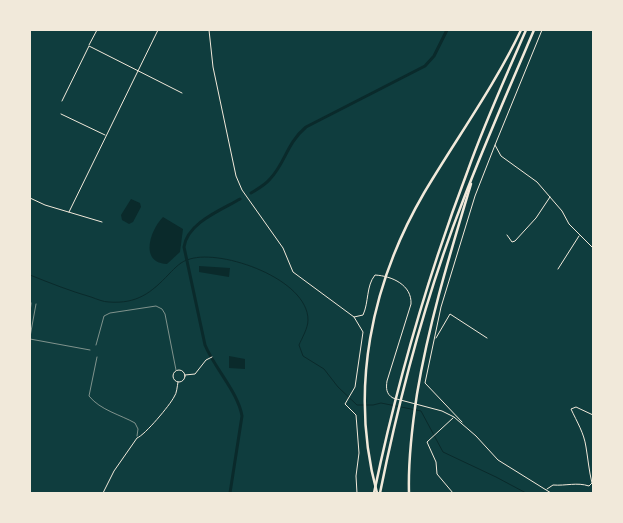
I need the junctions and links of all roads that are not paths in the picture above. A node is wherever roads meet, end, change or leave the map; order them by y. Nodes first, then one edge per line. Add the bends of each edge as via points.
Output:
1 (97, 30) edge
2 (158, 30) edge
3 (209, 30) edge
4 (521, 30) edge
5 (526, 30) edge
6 (534, 30) edge
7 (542, 30) edge
8 (89, 46) junction
9 (138, 71) junction
10 (182, 93) dead end
11 (62, 102) dead end
12 (61, 114) dead end
13 (106, 136) junction
14 (495, 145) junction
15 (477, 166) junction
16 (550, 197) junction
17 (30, 198) edge
18 (69, 212) junction
19 (102, 222) dead end
20 (580, 234) junction
21 (506, 235) dead end
22 (593, 248) edge
23 (558, 269) dead end
24 (32, 302) dead end
25 (36, 304) dead end
26 (30, 313) edge
27 (354, 317) junction
28 (30, 338) edge
29 (487, 338) dead end
30 (434, 341) junction
31 (96, 345) dead end
32 (90, 350) dead end
33 (97, 357) dead end
34 (212, 357) dead end
35 (176, 370) junction
36 (185, 375) junction
37 (178, 382) junction
38 (593, 415) edge
39 (454, 417) junction
40 (466, 426) junction
41 (137, 438) junction
42 (588, 466) junction
43 (593, 467) edge
44 (546, 490) junction
45 (104, 493) edge
46 (357, 493) edge
47 (377, 493) edge
48 (409, 493) edge
49 (453, 493) edge
50 (551, 493) edge

1 - 8 street
2 - 9 street
3 - 27 street via 213,67 236,176 242,190 283,248 292,272
4 - 47 highway via 423,196 399,242 384,281 368,345 364,397 368,456
5 - 47 highway via 485,126 423,302 380,464
6 - 15 highway
7 - 14 street
8 - 9 street
8 - 11 street
9 - 10 street
9 - 13 street
12 - 13 street
13 - 18 street
14 - 16 street via 500,156 537,182
14 - 30 street via 475,196 441,307
15 - 47 highway via 443,256 406,382 381,489
15 - 48 highway via 437,298 426,346 414,414
16 - 20 street
16 - 21 street via 515,240 512,242
17 - 18 street
18 - 19 street
20 - 22 street
20 - 23 street
24 - 26 lane
25 - 28 lane
27 - 39 street via 363,315 366,309 375,274 405,286 411,304 386,388 393,398
27 - 46 street via 363,332 355,387 346,404 356,415 359,453
28 - 32 lane
29 - 30 street via 450,314
30 - 40 street via 426,384
31 - 35 lane via 104,316 156,306 165,314
33 - 41 lane via 90,396 93,401 135,424
34 - 36 street via 195,374
35 - 36 street
35 - 37 street via 173,378
36 - 37 street
37 - 41 street via 175,397
38 - 42 street via 576,407 571,409 582,429
39 - 40 street
39 - 49 street via 428,442 436,462 436,474
40 - 44 street via 498,460
41 - 45 street via 114,470
42 - 43 street
42 - 44 street via 591,485 579,482 553,485
44 - 50 street

